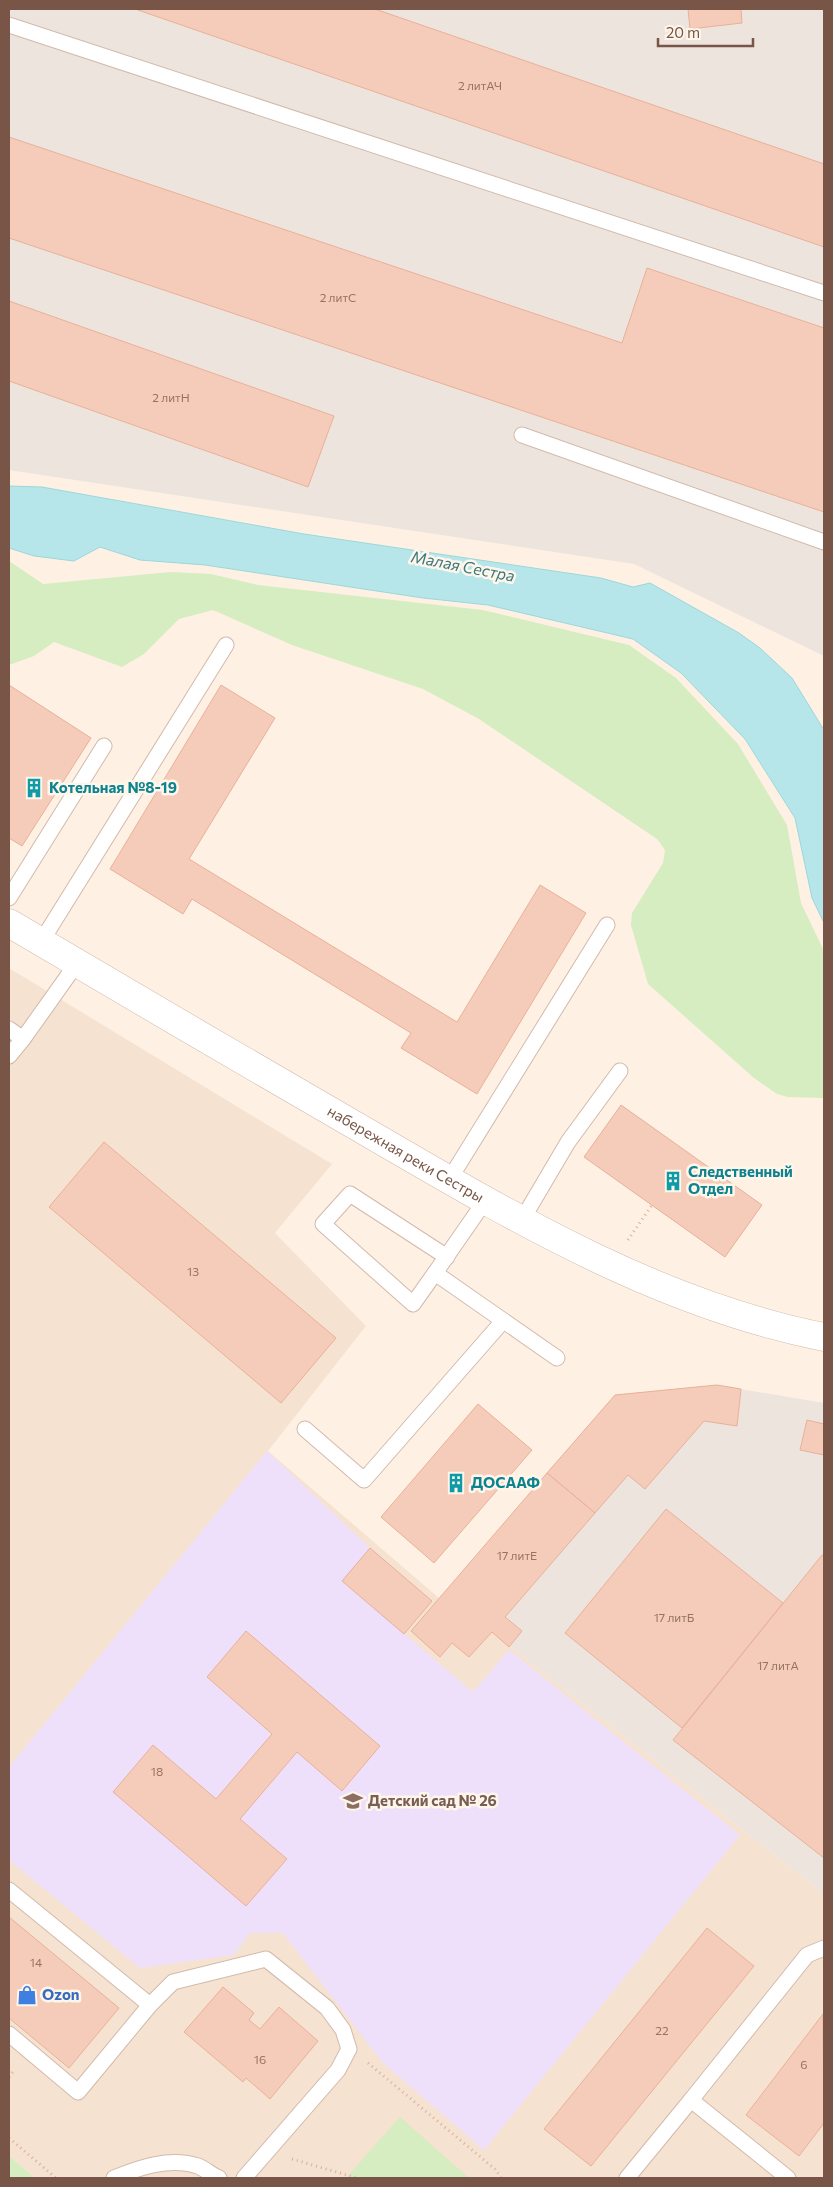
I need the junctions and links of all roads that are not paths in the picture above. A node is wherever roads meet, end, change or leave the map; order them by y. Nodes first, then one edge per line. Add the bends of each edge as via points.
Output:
1 (9, 24) edge
2 (824, 293) edge
3 (522, 435) dead end
4 (824, 542) edge
5 (226, 646) dead end
6 (104, 746) dead end
7 (9, 898) edge
8 (9, 923) edge
9 (607, 925) dead end
10 (42, 942) junction
11 (77, 963) junction
12 (9, 1029) edge
13 (23, 1040) junction
14 (9, 1056) edge
15 (620, 1071) dead end
16 (449, 1180) junction
17 (485, 1201) junction
18 (522, 1220) junction
19 (447, 1257) junction
20 (435, 1273) junction
21 (504, 1320) junction
22 (824, 1337) edge
23 (557, 1358) dead end
24 (305, 1429) dead end
25 (9, 1890) edge
26 (824, 1948) edge
27 (150, 2006) junction
28 (9, 2034) edge
29 (691, 2100) junction
30 (114, 2178) edge
31 (218, 2178) edge
32 (244, 2178) edge
33 (627, 2178) edge
34 (788, 2178) edge

1 - 2 lane
3 - 4 lane
5 - 10 lane
6 - 7 lane
8 - 10 street, набережная реки Сестры
9 - 16 lane
10 - 11 street, набережная реки Сестры
11 - 13 lane
11 - 16 street, набережная реки Сестры
12 - 13 lane
13 - 14 lane
15 - 18 lane via 568,1142
16 - 17 street, набережная реки Сестры
17 - 18 street, набережная реки Сестры
17 - 19 lane
18 - 22 street, набережная реки Сестры via 610,1266 726,1312
19 - 20 lane
19 - 20 lane via 350,1194 323,1224 412,1304
20 - 21 lane
21 - 23 lane
21 - 24 lane via 364,1480
25 - 27 lane
26 - 29 lane via 807,1955
27 - 28 lane via 78,2092
27 - 32 lane via 173,1982 266,1959 327,2008 343,2030 349,2049 338,2070
29 - 33 lane
29 - 34 lane
30 - 31 lane via 138,2168 168,2163 198,2166

